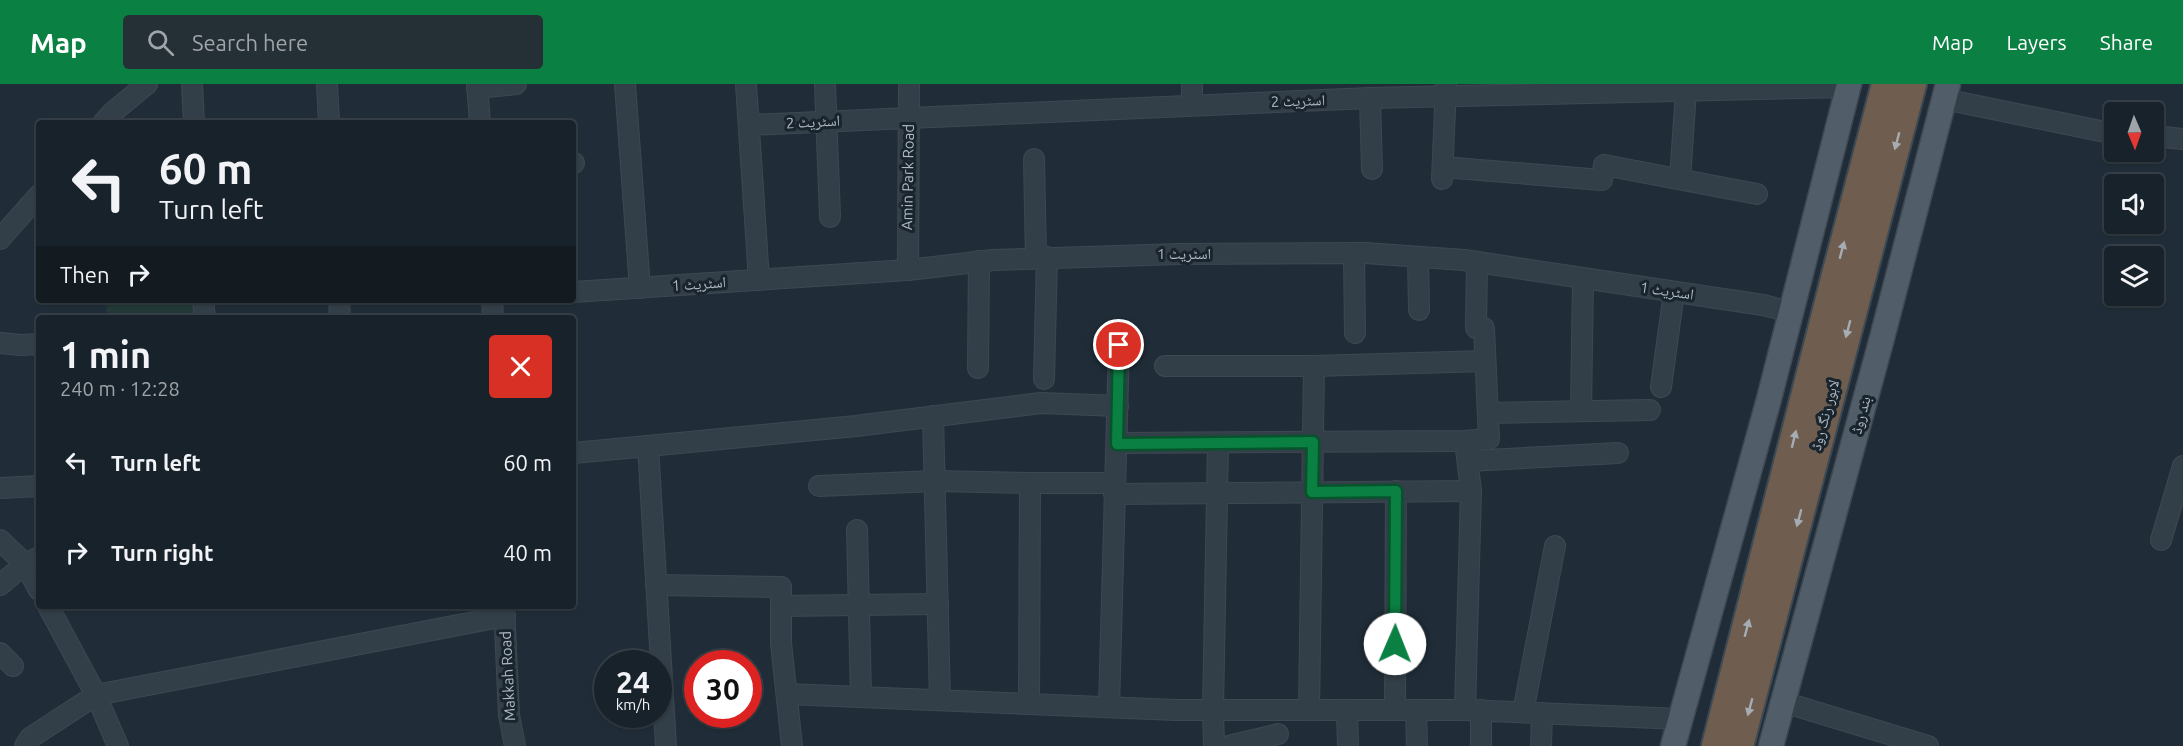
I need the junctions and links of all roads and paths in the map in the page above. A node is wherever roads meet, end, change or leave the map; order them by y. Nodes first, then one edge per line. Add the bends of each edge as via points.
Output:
1 (147, 84) edge
2 (192, 84) edge
3 (327, 84) edge
4 (516, 84) edge
5 (625, 84) edge
6 (746, 84) edge
7 (825, 84) edge
8 (909, 84) edge
9 (1192, 84) edge
10 (1886, 84) edge
11 (1912, 84) edge
12 (1849, 85) edge
13 (477, 86) edge
14 (1691, 89) edge
15 (1446, 90) edge
16 (1946, 92) edge
17 (1370, 98) junction
18 (1192, 104) junction
19 (909, 117) junction
20 (106, 120) edge
21 (194, 120) edge
22 (329, 120) edge
23 (480, 120) edge
24 (826, 122) junction
25 (749, 125) junction
26 (2104, 131) edge
27 (2164, 137) edge
28 (2183, 139) edge
29 (1034, 159) dead end
30 (1372, 169) dead end
31 (1680, 179) junction
32 (1757, 194) dead end
33 (36, 198) edge
34 (830, 217) dead end
35 (0, 239) edge
36 (1354, 253) junction
37 (1418, 257) junction
38 (1042, 258) junction
39 (979, 261) junction
40 (1477, 262) junction
41 (908, 270) junction
42 (1583, 279) junction
43 (759, 280) junction
44 (640, 288) junction
45 (576, 292) edge
46 (1674, 292) junction
47 (1419, 310) dead end
48 (1791, 312) junction
49 (1355, 333) dead end
50 (0, 343) edge
51 (36, 344) edge
52 (1119, 345) dead end
53 (1485, 361) junction
54 (1165, 366) dead end
55 (1314, 366) junction
56 (978, 368) dead end
57 (1044, 379) dead end
58 (1661, 387) dead end
59 (1118, 406) junction
60 (1650, 410) dead end
61 (1581, 411) junction
62 (1488, 413) junction
63 (933, 416) junction
64 (1313, 442) junction
65 (1218, 443) junction
66 (1117, 444) junction
67 (648, 446) junction
68 (1466, 451) junction
69 (576, 453) edge
70 (1618, 453) dead end
71 (2183, 466) edge
72 (935, 481) junction
73 (1030, 483) junction
74 (36, 486) edge
75 (819, 486) dead end
76 (0, 488) edge
77 (1114, 488) junction
78 (1396, 491) junction
79 (1471, 491) junction
80 (1312, 492) junction
81 (1217, 493) junction
82 (857, 530) dead end
83 (0, 540) edge
84 (2161, 540) dead end
85 (1555, 546) dead end
86 (32, 560) edge
87 (36, 577) edge
88 (0, 585) edge
89 (657, 585) junction
90 (938, 604) junction
91 (859, 605) junction
92 (782, 606) junction
93 (50, 609) edge
94 (505, 611) edge
95 (787, 694) junction
96 (96, 695) junction
97 (861, 696) junction
98 (940, 700) junction
99 (1783, 702) junction
100 (1029, 704) junction
101 (1109, 707) junction
102 (1213, 710) junction
103 (1275, 710) junction
104 (1309, 710) junction
105 (1347, 710) junction
106 (1395, 710) junction
107 (1416, 710) junction
108 (1473, 710) junction
109 (1532, 713) junction
110 (1680, 720) junction
111 (1279, 740) edge
112 (25, 746) edge
113 (118, 746) edge
114 (515, 746) edge
115 (666, 746) edge
116 (792, 746) edge
117 (1214, 746) edge
118 (1229, 746) edge
119 (1348, 746) edge
120 (1417, 746) edge
121 (1481, 746) edge
122 (1541, 746) edge
123 (1673, 746) edge
124 (1716, 746) edge
125 (1739, 746) edge
126 (1771, 746) edge
127 (1928, 746) edge

1 - 20 street
2 - 21 street
3 - 22 street
4 - 13 street
5 - 44 street
6 - 25 street
7 - 24 street
8 - 19 street, Amin Park Road
9 - 18 street
124 -> 10 highway, لاہور رنگ روڈ
11 -> 125 highway, لاہور رنگ روڈ
12 - 14 street, اسٹریٹ 2
12 - 48 main road
13 - 23 street
14 - 15 street, اسٹریٹ 2
14 - 31 street
15 - 17 street, اسٹریٹ 2
15 - 31 street via 1442,173 1602,180 1604,165
16 - 26 street
16 - 99 main road, بند روڈ
17 - 18 street, اسٹریٹ 2
17 - 30 street
18 - 19 street, اسٹریٹ 2
19 - 24 street, اسٹریٹ 2
19 - 41 street, Amin Park Road
24 - 25 street, اسٹریٹ 2
24 - 34 street
25 - 43 street
27 - 28 street
29 - 38 street
31 - 32 street
33 - 35 street
36 - 37 street, اسٹریٹ 1
36 - 38 street, اسٹریٹ 1
36 - 49 street
37 - 40 street, اسٹریٹ 1
37 - 47 street
38 - 39 street, اسٹریٹ 1
38 - 57 street
39 - 41 street, اسٹریٹ 1
39 - 56 street
40 - 42 street, اسٹریٹ 1
40 - 53 street via 1476,328 1484,328
41 - 43 street, اسٹریٹ 1
42 - 46 street, اسٹریٹ 1
42 - 61 street
43 - 44 street, اسٹریٹ 1
44 - 45 street, اسٹریٹ 1
46 - 48 street, اسٹریٹ 1 via 1763,304
46 - 58 street
48 - 110 main road
50 - 51 street
52 - 59 street
53 - 55 street
53 - 62 street
54 - 55 street
55 - 64 street
59 - 63 street via 1041,403
59 - 66 street
60 - 61 street
61 - 62 street
62 - 68 street via 1489,439
63 - 67 street
63 - 72 street
64 - 65 street
64 - 68 street
64 - 80 street
65 - 66 street
65 - 81 street
66 - 77 street
67 - 69 street
67 - 89 street
68 - 70 street
68 - 79 street
71 - 84 street
72 - 73 street
72 - 75 street
72 - 90 street
73 - 77 street
73 - 100 street
74 - 76 street
77 - 81 street
77 - 101 street
78 - 79 street
78 - 80 street
78 - 106 street
79 - 108 street
80 - 81 street
80 - 104 street
81 - 102 street
82 - 91 street
83 - 86 street
85 - 109 street
86 - 87 street
86 - 88 street
89 - 92 street via 781,587
89 - 115 street
90 - 91 street
90 - 98 street
91 - 92 street
91 - 97 street
92 - 95 street via 781,643
93 - 96 street
94 - 96 street
94 - 114 street, Makkah Road via 509,715
95 - 97 street
95 - 116 street
96 - 112 street via 30,738
96 - 113 street
97 - 98 street
98 - 100 street
99 - 126 main road, بند روڈ
99 - 127 street
100 - 101 street
101 - 102 street
102 - 103 street
102 - 117 street
103 - 104 street
103 - 111 street
104 - 105 street
105 - 106 street
105 - 119 street
106 - 107 street
107 - 108 street
107 - 120 street
108 - 109 street
108 - 121 street
109 - 110 street
109 - 122 street
110 - 123 main road
111 - 118 street

